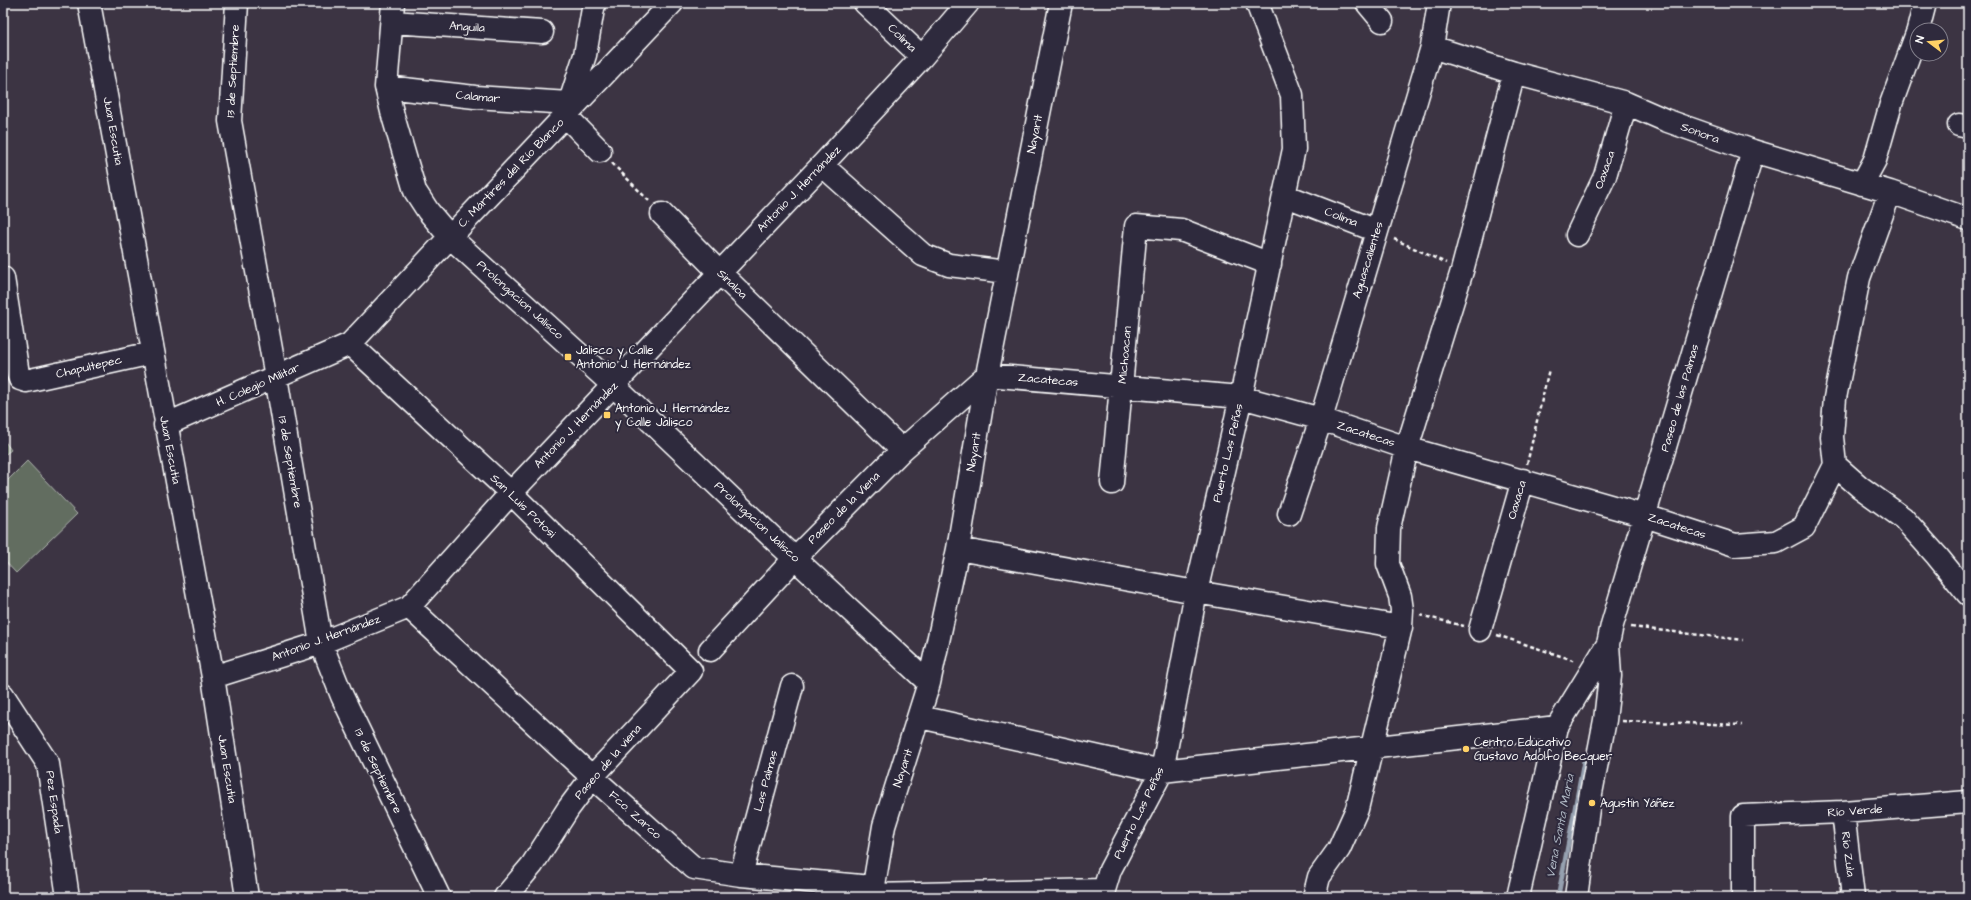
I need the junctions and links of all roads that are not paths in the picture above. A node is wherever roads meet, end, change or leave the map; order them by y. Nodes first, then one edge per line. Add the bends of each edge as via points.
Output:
1 (89, 3) edge
2 (237, 3) edge
3 (594, 3) edge
4 (672, 3) edge
5 (865, 3) edge
6 (968, 3) edge
7 (1061, 3) edge
8 (1257, 3) edge
9 (1367, 3) edge
10 (1439, 3) edge
11 (1925, 3) edge
12 (393, 12) edge
13 (1382, 21) dead end
14 (1920, 22) edge
15 (542, 32) dead end
16 (1432, 47) junction
17 (1909, 55) edge
18 (922, 57) junction
19 (1514, 73) junction
20 (386, 87) junction
21 (1626, 103) junction
22 (567, 109) junction
23 (600, 151) road end
24 (1753, 152) junction
25 (822, 165) junction
26 (1862, 184) junction
27 (1890, 192) junction
28 (1284, 195) junction
29 (662, 214) road end
30 (1968, 219) edge
31 (1377, 231) junction
32 (1577, 235) dead end
33 (450, 237) junction
34 (1270, 264) junction
35 (719, 272) junction
36 (1007, 272) junction
37 (3, 278) edge
38 (350, 344) junction
39 (152, 353) junction
40 (987, 375) junction
41 (276, 377) junction
42 (614, 386) junction
43 (1122, 386) junction
44 (1241, 397) junction
45 (1321, 419) junction
46 (165, 425) junction
47 (1407, 448) junction
48 (902, 450) junction
49 (1834, 465) junction
50 (1523, 480) junction
51 (1112, 483) dead end
52 (511, 493) junction
53 (1289, 514) dead end
54 (1645, 516) junction
55 (958, 549) junction
56 (795, 558) junction
57 (1196, 592) junction
58 (1968, 594) edge
59 (410, 607) junction
60 (1400, 627) junction
61 (1480, 630) dead end
62 (1610, 634) junction
63 (321, 643) junction
64 (710, 650) dead end
65 (691, 671) joint
66 (213, 677) junction
67 (930, 683) junction
68 (792, 686) dead end
69 (3, 695) edge
70 (920, 717) junction
71 (1557, 727) junction
72 (1370, 749) junction
73 (1162, 771) junction
74 (592, 777) junction
75 (1968, 802) edge
76 (1843, 812) junction
77 (741, 875) junction
78 (872, 893) edge
79 (1104, 893) edge
80 (68, 897) edge
81 (247, 897) edge
82 (439, 897) edge
83 (505, 897) edge
84 (1314, 897) edge
85 (1518, 897) edge
86 (1576, 897) edge
87 (1743, 897) edge
88 (1853, 897) edge

1 - 39 street, Juan Escutia
2 - 41 street, 13 de Septiembre via 230,121
3 - 22 street via 585,55
4 - 22 street, C. Mártires del Río Blanco
5 - 18 street, Colima
6 - 18 street, Antonio J. Hernández
7 - 36 street, Nayarit
8 - 28 street, Puerto Las Peñas via 1292,95 1294,149
9 - 13 street
10 - 16 street, Aguascalientes
11 - 14 street
12 - 15 street, Anguila
12 - 20 street, Prolongacion Jalisco
16 - 19 street, Sonora
16 - 31 street, Aguascalientes
17 - 26 street via 1891,104 1875,160
18 - 25 street, Antonio J. Hernández
19 - 21 street, Sonora
19 - 47 street via 1462,271
20 - 22 street, Calamar
20 - 33 street, Prolongacion Jalisco via 415,192
21 - 24 street, Sonora
21 - 32 street, Oaxaca via 1605,176
22 - 23 street
22 - 33 street, C. Mártires del Río Blanco
24 - 26 street, Sonora
24 - 54 street, Paseo de las Palmas
25 - 35 street, Antonio J. Hernández
25 - 36 street via 923,255 949,265
26 - 27 street, Sonora
27 - 30 street, Sonora
27 - 49 street via 1857,286 1835,398 1832,437
28 - 31 street, Colima
28 - 34 street, Puerto Las Peñas
29 - 35 street, Sinaloa
31 - 45 street, Aguascalientes
33 - 38 street, C. Mártires del Río Blanco
33 - 42 street, Prolongacion Jalisco
34 - 43 street, Michoacan via 1181,230 1136,226
34 - 44 street, Puerto Las Peñas
35 - 42 street, Antonio J. Hernández
35 - 48 street, Sinaloa
36 - 40 street, Nayarit
37 - 39 street, Chapultepec via 20,379 26,381
38 - 41 street, H. Colegio Militar
38 - 52 street, San Luis Potosi
39 - 46 street, Juan Escutia
40 - 43 street, Zacatecas
40 - 48 street, Paseo de la Viena
40 - 55 street, Nayarit
41 - 46 street, H. Colegio Militar
41 - 63 street, 13 de Septiembre
42 - 52 street, Antonio J. Hernández
42 - 56 street, Prolongacion Jalisco
43 - 44 street, Zacatecas
43 - 51 street, Michoacan
44 - 45 street, Zacatecas
44 - 57 street, Puerto Las Peñas
45 - 47 street, Zacatecas
45 - 53 street, Aguascalientes
46 - 66 street, Juan Escutia
47 - 50 street, Zacatecas
47 - 60 street via 1389,528 1388,564 1400,596
48 - 56 street, Paseo de la Viena
49 - 54 street, Zacatecas via 1804,527 1776,542 1736,545
49 - 58 street via 1903,518
50 - 54 street, Zacatecas
50 - 61 street, Oaxaca
52 - 59 street, Antonio J. Hernández
52 - 65 street, San Luis Potosi
54 - 62 street, Paseo de las Palmas
55 - 57 street
55 - 67 street, Nayarit
56 - 64 street, Paseo de la Viena
56 - 67 street, Prolongacion Jalisco
57 - 60 street
57 - 73 street, Puerto Las Peñas
59 - 63 street, Antonio J. Hernández
59 - 74 street, Fco. Zarco
60 - 72 street
62 - 71 street, Paseo de las Palmas
62 - 86 street, Paseo de las Palmas via 1610,676 1605,720 1588,809
63 - 66 street, Antonio J. Hernández
63 - 82 street, 13 de Septiembre via 342,696
65 - 74 street, Paseo de la viena
66 - 81 street, Juan Escutia
67 - 70 street, Nayarit
68 - 77 street, Las Palmas
69 - 80 street, Pez Espada via 48,764
70 - 73 street
70 - 78 street, Nayarit via 884,826
71 - 72 street
71 - 85 street, Paseo de las Palmas
72 - 73 street
72 - 84 street via 1357,809 1339,849 1319,877
73 - 79 street, Puerto Las Peñas via 1110,870
74 - 77 street, Fco. Zarco via 694,868
74 - 83 street, Paseo de la viena via 532,865
75 - 76 street, Río Verde
76 - 87 street, Río Verde via 1743,816
76 - 88 street, Río Zula
77 - 78 street, Fco. Zarco
78 - 79 street, Fco. Zarco

